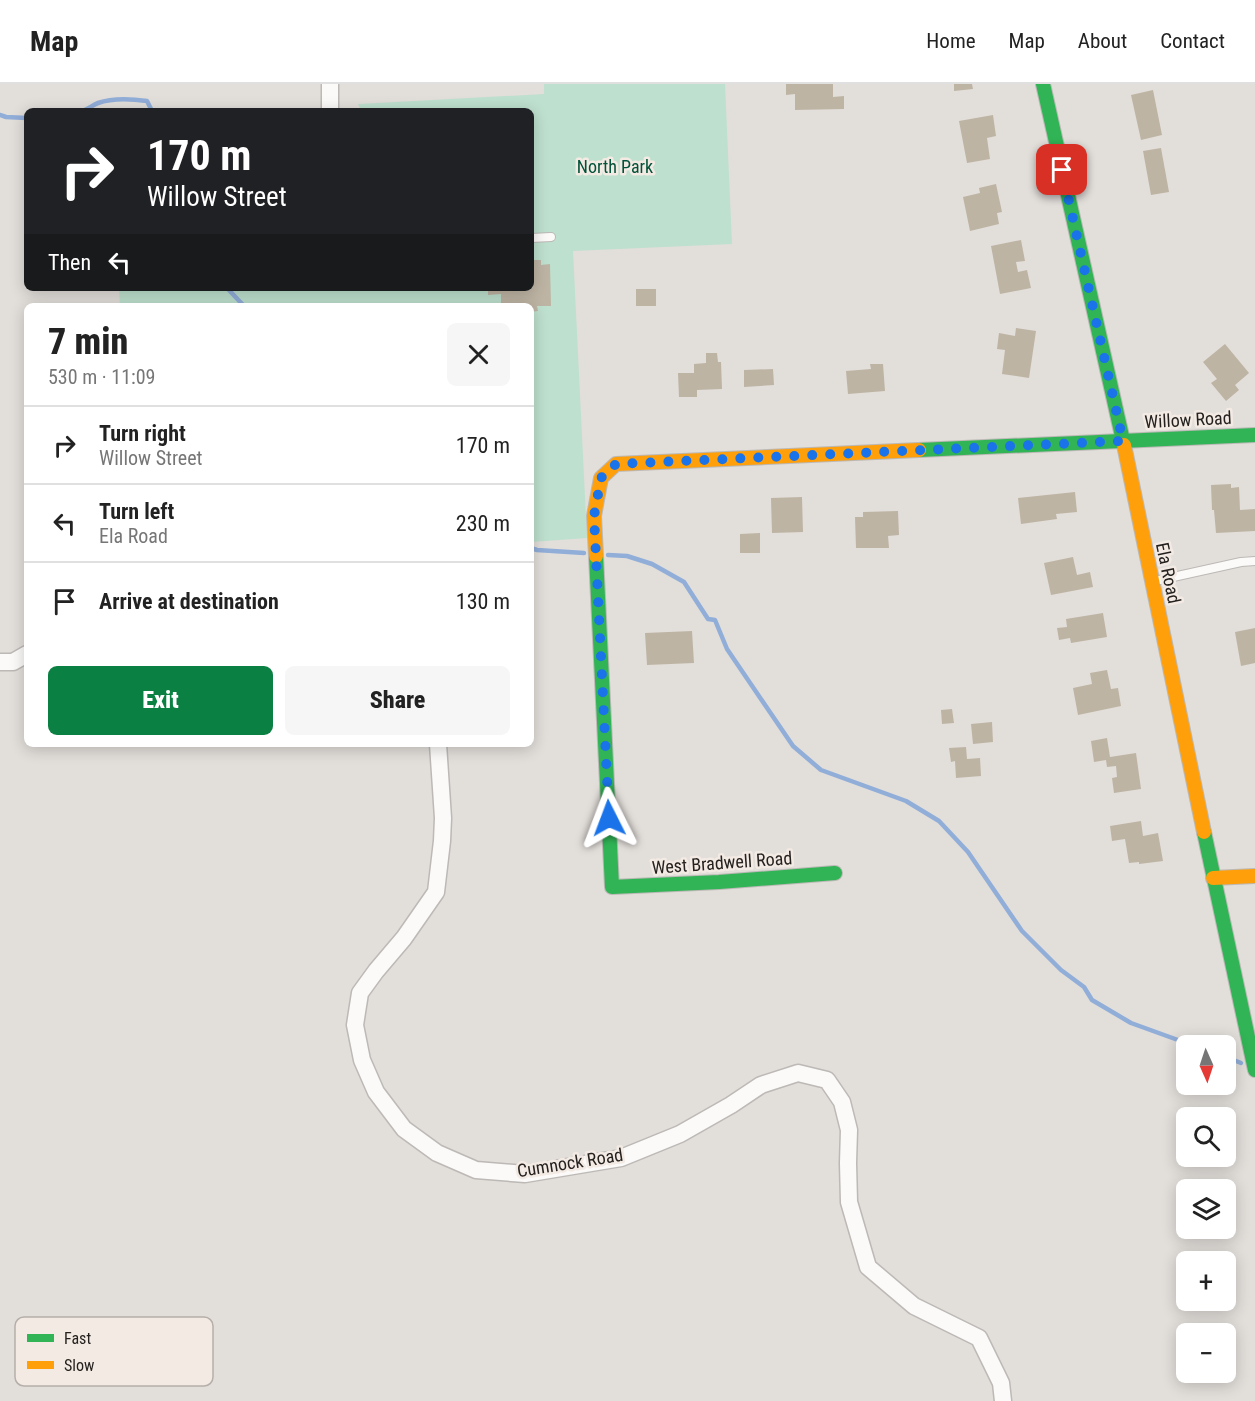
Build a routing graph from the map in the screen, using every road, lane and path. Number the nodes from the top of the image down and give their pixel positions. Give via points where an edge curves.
1 (1043, 84) edge
2 (551, 237) dead end
3 (534, 238) edge
4 (1255, 435) edge
5 (1123, 441) junction
6 (1255, 561) edge
7 (1152, 582) junction
8 (24, 656) edge
9 (0, 662) edge
10 (438, 747) edge
11 (835, 873) dead end
12 (1255, 876) edge
13 (1213, 878) junction
14 (612, 887) joint
15 (1255, 1070) edge
16 (1004, 1401) edge

1 - 5 street, Ela Road
2 - 3 lane
4 - 5 street, Willow Road
5 - 7 street, Ela Road
5 - 14 street, Willow Road via 616,464 601,478 594,516
6 - 7 lane
7 - 13 street, Ela Road
8 - 9 street via 13,662
10 - 16 street, Cumnock Road via 443,818 436,892 360,993 356,1025 362,1060 376,1092 404,1129 437,1153 476,1170 525,1174 621,1158 680,1134 760,1085 788,1076 798,1073 827,1080 842,1102 849,1130 849,1202 868,1268 914,1306 979,1338 1001,1383
11 - 14 street, West Bradwell Road
12 - 13 street
13 - 15 street, Ela Road

